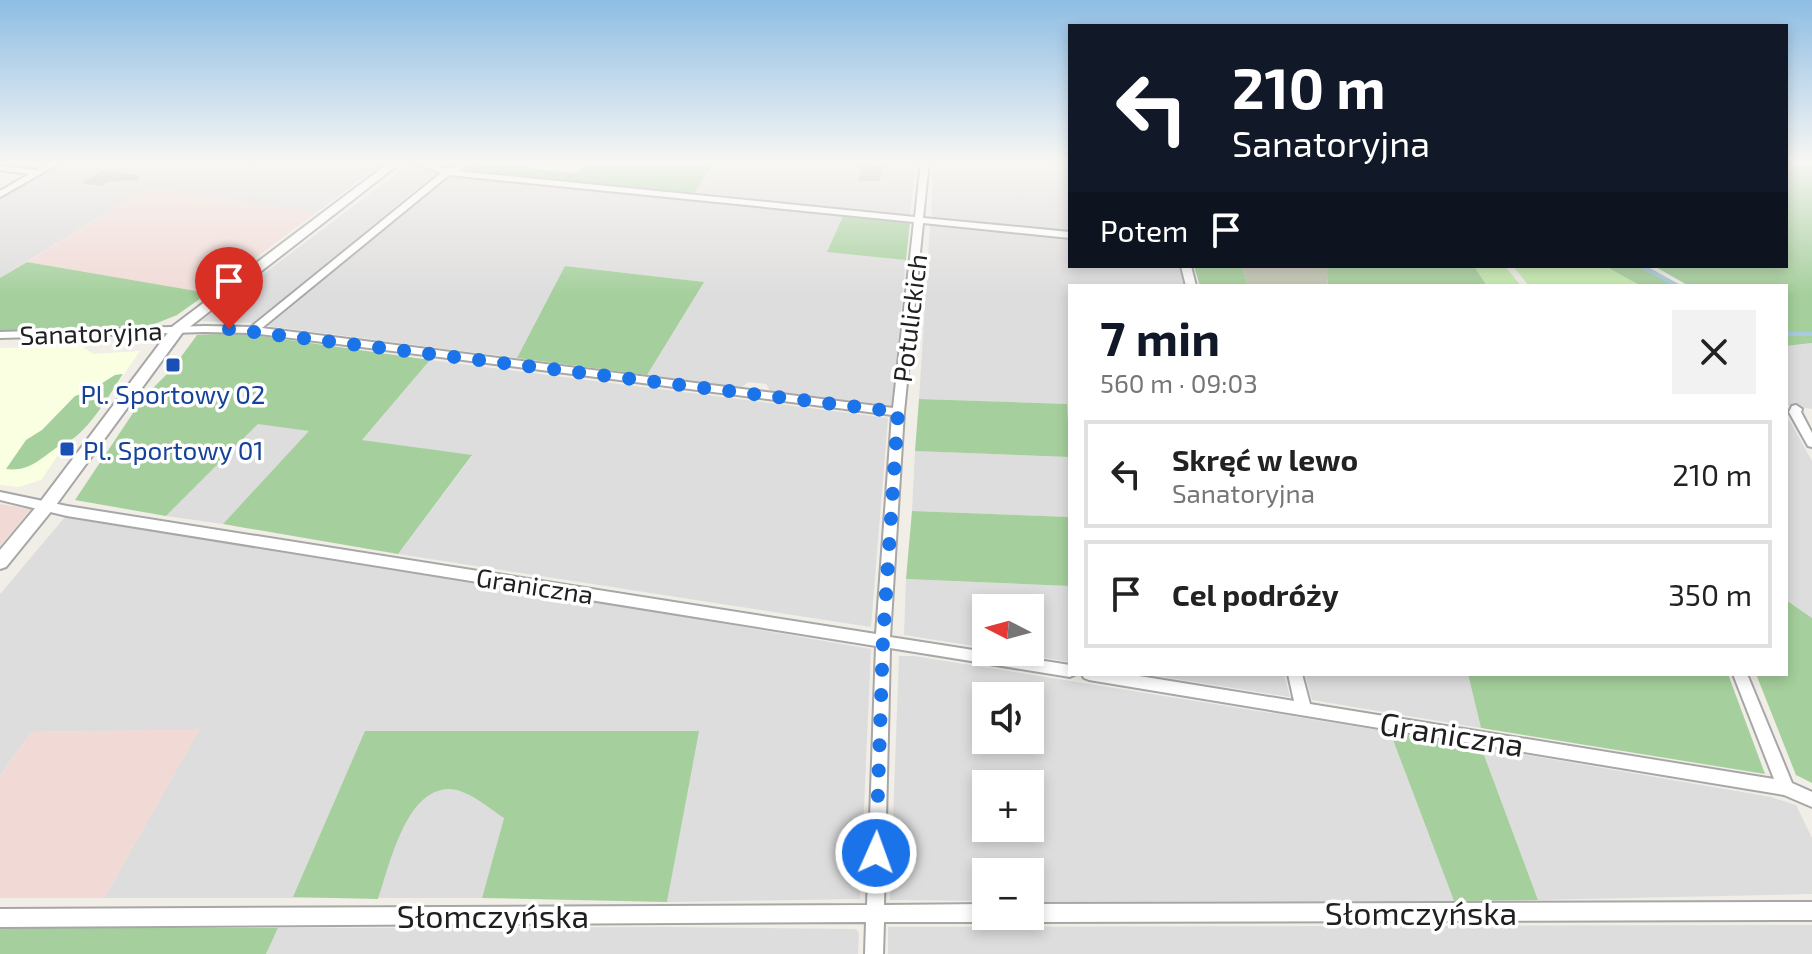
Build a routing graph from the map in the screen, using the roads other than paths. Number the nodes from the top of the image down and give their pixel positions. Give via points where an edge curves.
1 (340, 206) edge
2 (406, 206) edge
3 (784, 206) edge
4 (921, 206) edge
5 (920, 219) junction
6 (1068, 235) edge
7 (178, 329) junction
8 (253, 330) junction
9 (0, 335) edge
10 (1796, 409) dead end
11 (898, 412) junction
12 (1812, 443) edge
13 (0, 496) edge
14 (47, 505) junction
15 (0, 562) edge
16 (883, 639) junction
17 (1068, 671) edge
18 (1101, 676) edge
19 (1296, 676) edge
20 (1741, 676) edge
21 (1304, 710) junction
22 (1786, 788) junction
23 (1812, 800) edge
24 (1812, 911) edge
25 (972, 913) edge
26 (1044, 913) edge
27 (875, 914) junction
28 (0, 918) edge
29 (874, 954) edge

1 - 7 street
2 - 8 street
3 - 5 street
4 - 5 street, Potulickich
5 - 6 street
5 - 11 street, Potulickich
7 - 8 street, Sanatoryjna
7 - 9 street, Sanatoryjna
7 - 14 street
8 - 11 street, Sanatoryjna
10 - 12 street
11 - 16 street, Potulickich
13 - 14 street, Graniczna
14 - 15 street
14 - 16 street, Graniczna
16 - 17 street, Graniczna
16 - 27 street, Potulickich
18 - 21 street, Graniczna
19 - 21 street
20 - 22 street
21 - 22 street, Graniczna
22 - 23 street, Graniczna
24 - 26 street, Słomczyńska
25 - 27 street, Słomczyńska
27 - 28 street, Słomczyńska
27 - 29 street, Potulickich

